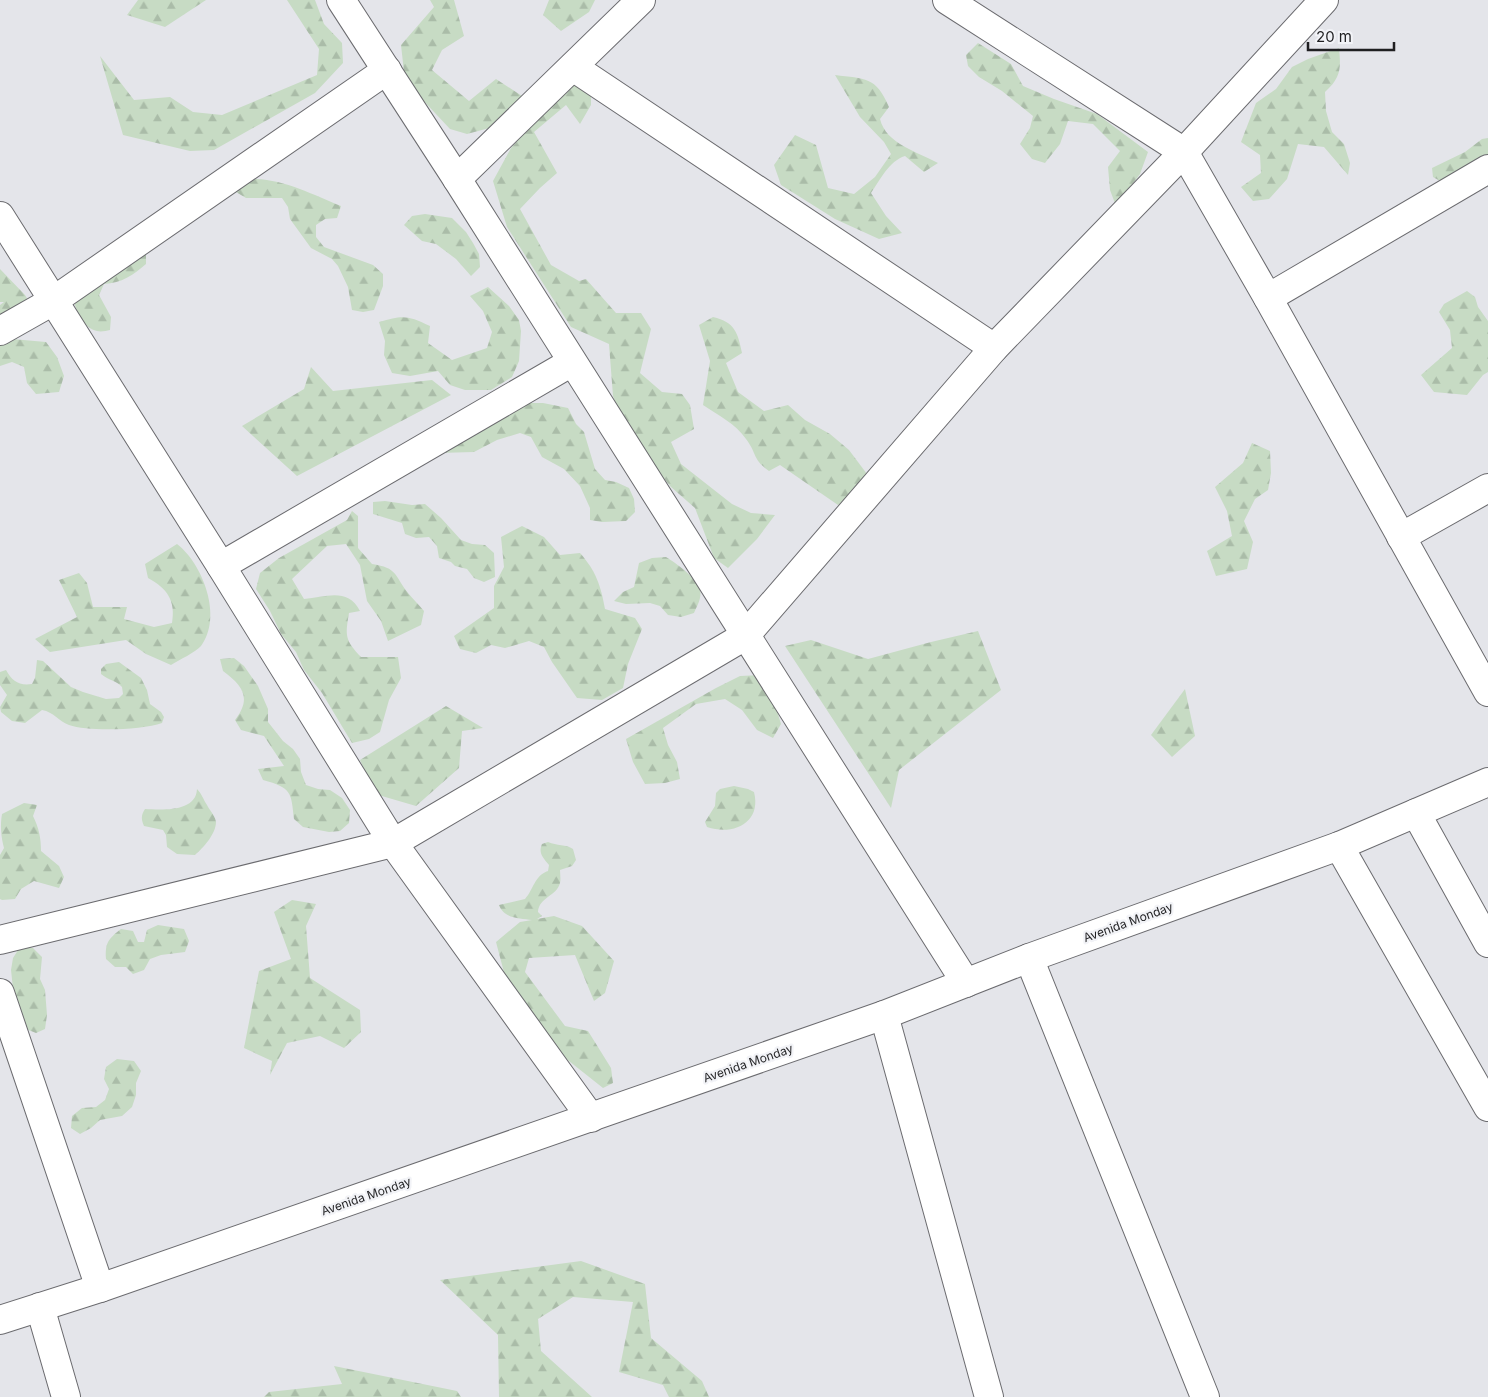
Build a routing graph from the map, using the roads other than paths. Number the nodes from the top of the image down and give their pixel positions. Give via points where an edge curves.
1 (341, 0) edge
2 (642, 0) edge
3 (947, 0) edge
4 (1324, 0) edge
5 (573, 67) junction
6 (387, 70) junction
7 (1184, 152) junction
8 (1488, 168) edge
9 (457, 179) junction
10 (0, 216) edge
11 (1268, 298) junction
12 (53, 301) junction
13 (0, 331) edge
14 (994, 348) junction
15 (572, 362) junction
16 (1488, 488) edge
17 (1402, 537) junction
18 (221, 566) junction
19 (745, 636) junction
20 (1488, 692) edge
21 (1488, 782) edge
22 (1416, 813) junction
23 (393, 843) junction
24 (1339, 846) junction
25 (0, 940) edge
26 (1488, 943) edge
27 (1029, 958) junction
28 (966, 983) junction
29 (0, 993) edge
30 (884, 1015) junction
31 (1488, 1107) edge
32 (591, 1118) junction
33 (100, 1288) junction
34 (40, 1307) junction
35 (0, 1320) edge
36 (66, 1397) edge
37 (989, 1397) edge
38 (1205, 1397) edge

1 - 6 street
2 - 5 street
3 - 7 street
4 - 7 street
5 - 9 street
5 - 14 street
6 - 9 street
6 - 12 street
7 - 11 street
7 - 14 street
8 - 11 street
9 - 15 street
10 - 12 street
11 - 17 street
12 - 13 street
12 - 18 street
14 - 19 street
15 - 18 street
15 - 19 street
16 - 17 street
17 - 20 street
18 - 23 street
19 - 23 street
19 - 28 street
21 - 22 street, Avenida Monday
22 - 24 street, Avenida Monday
22 - 26 street
23 - 25 street
23 - 32 street
24 - 27 street, Avenida Monday
24 - 31 street
27 - 28 street, Avenida Monday
27 - 38 street
28 - 30 street, Avenida Monday
29 - 33 street
30 - 32 street, Avenida Monday
30 - 37 street
32 - 33 street, Avenida Monday
33 - 34 street, Avenida Monday
34 - 35 street, Avenida Monday
34 - 36 street

